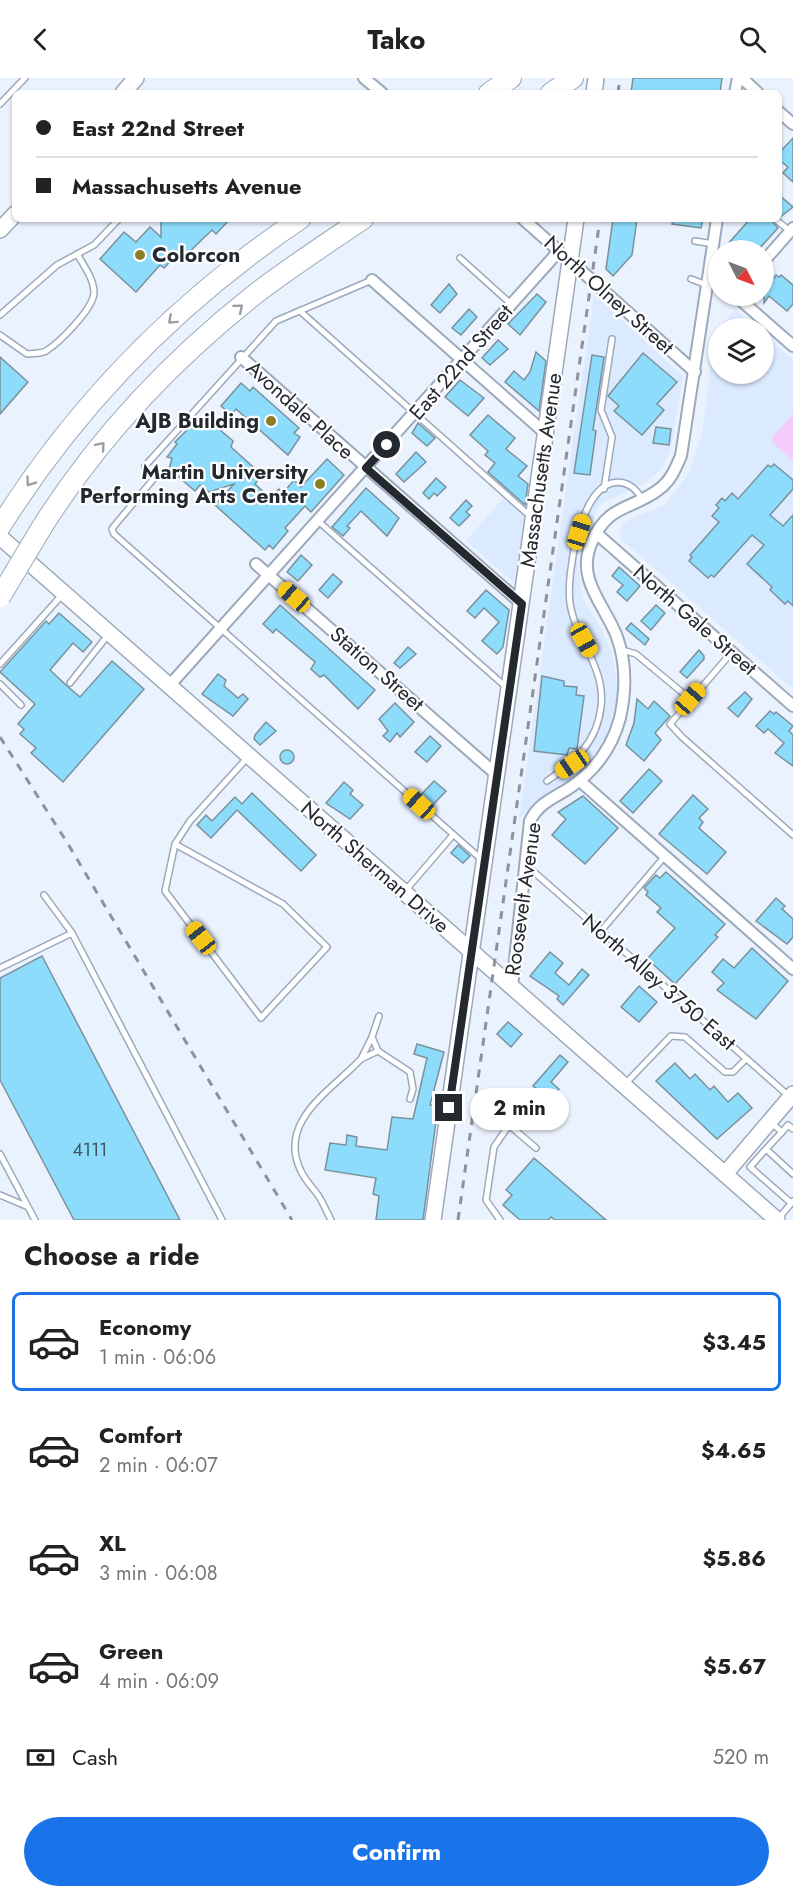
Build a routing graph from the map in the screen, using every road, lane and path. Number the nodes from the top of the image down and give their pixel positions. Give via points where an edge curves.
1 (25, 78) edge
2 (136, 78) edge
3 (364, 78) edge
4 (511, 78) edge
5 (740, 78) edge
6 (13, 90) edge
7 (126, 90) edge
8 (378, 90) edge
9 (493, 90) edge
10 (754, 90) edge
11 (12, 92) edge
12 (0, 104) edge
13 (12, 217) edge
14 (115, 222) edge
15 (296, 222) edge
16 (359, 222) edge
17 (526, 222) edge
18 (575, 222) edge
19 (717, 222) edge
20 (779, 222) edge
21 (0, 230) edge
22 (792, 231) edge
23 (714, 240) edge
24 (695, 241) dead end
25 (708, 243) edge
26 (774, 250) edge
27 (77, 254) junction
28 (565, 256) junction
29 (460, 258) dead end
30 (691, 279) dead end
31 (372, 280) joint
32 (708, 285) edge
33 (511, 304) junction
34 (709, 306) edge
35 (747, 306) edge
36 (300, 311) junction
37 (0, 315) edge
38 (0, 335) edge
39 (612, 339) dead end
40 (793, 346) edge
41 (241, 357) junction
42 (463, 360) junction
43 (695, 372) junction
44 (415, 413) junction
45 (546, 433) junction
46 (145, 466) dead end
47 (366, 468) junction
48 (156, 476) dead end
49 (604, 489) junction
50 (642, 499) junction
51 (534, 519) junction
52 (318, 521) junction
53 (0, 527) edge
54 (596, 534) junction
55 (0, 537) edge
56 (256, 564) dead end
57 (269, 575) junction
58 (63, 594) junction
59 (0, 597) edge
60 (522, 604) junction
61 (220, 629) junction
62 (109, 634) junction
63 (621, 650) junction
64 (732, 652) junction
65 (0, 664) edge
66 (70, 683) dead end
67 (0, 684) edge
68 (169, 686) junction
69 (510, 690) junction
70 (690, 699) junction
71 (21, 705) dead end
72 (793, 706) edge
73 (249, 756) junction
74 (497, 775) junction
75 (547, 781) dead end
76 (580, 781) junction
77 (453, 835) junction
78 (793, 836) edge
79 (175, 844) junction
80 (665, 856) junction
81 (485, 862) junction
82 (524, 863) junction
83 (404, 892) junction
84 (44, 895) dead end
85 (601, 931) junction
86 (72, 933) junction
87 (471, 952) junction
88 (0, 968) edge
89 (793, 969) edge
90 (512, 987) junction
91 (379, 1016) dead end
92 (372, 1037) junction
93 (378, 1051) junction
94 (362, 1059) junction
95 (747, 1059) junction
96 (624, 1086) junction
97 (792, 1097) edge
98 (410, 1099) dead end
99 (793, 1119) edge
100 (770, 1121) junction
101 (790, 1127) edge
102 (782, 1132) junction
103 (536, 1148) dead end
104 (766, 1149) junction
105 (0, 1154) edge
106 (767, 1169) dead end
107 (725, 1174) junction
108 (792, 1175) edge
109 (760, 1176) junction
110 (775, 1177) dead end
111 (769, 1183) junction
112 (784, 1184) dead end
113 (777, 1191) junction
114 (0, 1195) edge
115 (792, 1202) edge
116 (27, 1206) junction
117 (35, 1220) edge
118 (222, 1220) edge
119 (331, 1220) edge
120 (433, 1220) edge
121 (500, 1220) edge
122 (777, 1220) edge

1 - 6 lane
2 - 7 main road
3 - 8 street
4 - 9 highway
5 - 10 street
11 - 12 lane
13 - 21 main road
14 - 27 lane via 94,245
15 -> 53 highway via 208,288 151,339 66,433
59 -> 16 highway, bridge via 42,527 97,450 136,404 182,358 267,285
17 - 28 street, North Olney Street
18 - 28 main road, Massachusetts Avenue
19 - 23 street, Roosevelt Avenue
20 - 22 lane
22 - 26 street
24 - 25 lane
27 - 37 lane via 57,265
27 - 38 lane via 94,291 82,316 45,352 27,354
28 - 33 street, East 22nd Street
28 - 43 street, North Olney Street
28 - 45 main road, Massachusetts Avenue
29 - 33 lane
30 - 32 lane
31 - 36 lane
31 - 42 street
33 - 42 street, East 22nd Street
34 - 43 street, Roosevelt Avenue
35 - 40 street
36 - 41 lane via 276,321
36 - 44 lane
39 - 49 lane via 601,410 612,437
41 - 46 lane
41 - 47 street, Avondale Place
42 - 44 street, East 22nd Street
42 - 45 street
43 - 50 street, Roosevelt Avenue via 681,456 669,480
44 - 47 street, East 22nd Street
44 - 51 lane
45 - 51 main road, Massachusetts Avenue
47 - 52 street, East 22nd Street
47 - 60 street, Avondale Place
48 - 61 lane via 112,529 114,534
49 - 50 lane via 611,483 628,483
49 - 75 lane via 595,496 574,546 569,602 599,681 602,704 598,726 572,764
50 - 54 street, Roosevelt Avenue via 615,511
51 - 60 main road, Massachusetts Avenue
52 - 57 street, East 22nd Street
52 - 69 lane
54 - 63 street, Roosevelt Avenue via 588,552 589,580
54 - 64 street, North Gale Street
55 - 58 main road, North Sherman Drive
56 - 57 street, Station Street
57 - 61 street, East 22nd Street
57 - 74 street, Station Street
58 - 62 main road, North Sherman Drive
58 - 65 lane
60 - 69 main road, Massachusetts Avenue
61 - 68 street, East 22nd Street
61 - 77 lane
62 - 66 lane
62 - 68 main road, North Sherman Drive
63 - 70 lane via 636,654
63 - 76 street, Roosevelt Avenue via 623,695 616,731 601,759
64 - 70 lane
64 - 72 street, North Gale Street
67 - 71 lane
68 - 73 main road, North Sherman Drive
69 - 74 main road, Massachusetts Avenue
70 - 78 lane via 671,721 672,728
73 - 79 lane via 190,821
73 - 83 main road, North Sherman Drive
74 - 81 main road, Massachusetts Avenue
76 - 80 street
76 - 82 street, Roosevelt Avenue via 536,810 528,830
77 - 81 lane
77 - 83 lane
79 - 79 lane via 165,891 261,1018 327,947 283,904
80 - 85 lane
80 - 89 street
81 - 87 main road, Massachusetts Avenue
82 - 85 lane, North Alley 3750 East
82 - 90 street, Roosevelt Avenue
83 - 87 main road, North Sherman Drive
84 - 86 lane
85 - 95 lane, North Alley 3750 East
86 - 88 lane
86 - 118 lane
87 - 90 main road, North Sherman Drive
87 - 120 main road, Massachusetts Avenue
90 - 96 main road, North Sherman Drive
91 - 92 lane
92 - 93 lane
92 - 94 lane
93 - 94 lane
93 - 98 lane via 410,1072
94 - 119 lane via 315,1102 300,1121 293,1139 300,1171
95 - 96 lane via 733,1072 725,1072 685,1037 671,1035
95 - 97 lane, North Alley 3750 East
96 - 107 main road, North Sherman Drive
97 - 100 main road
99 - 101 lane
100 - 102 lane
100 - 107 main road
101 - 102 lane
102 - 104 lane
103 - 121 lane via 509,1125 494,1147 486,1200
104 - 108 lane
104 - 109 lane via 750,1167
105 - 116 lane
106 - 109 lane
107 - 122 main road, North Sherman Drive
109 - 111 lane
110 - 111 lane
111 - 113 lane
112 - 113 lane
113 - 115 lane
114 - 116 lane
115 - 122 lane
116 - 117 lane

